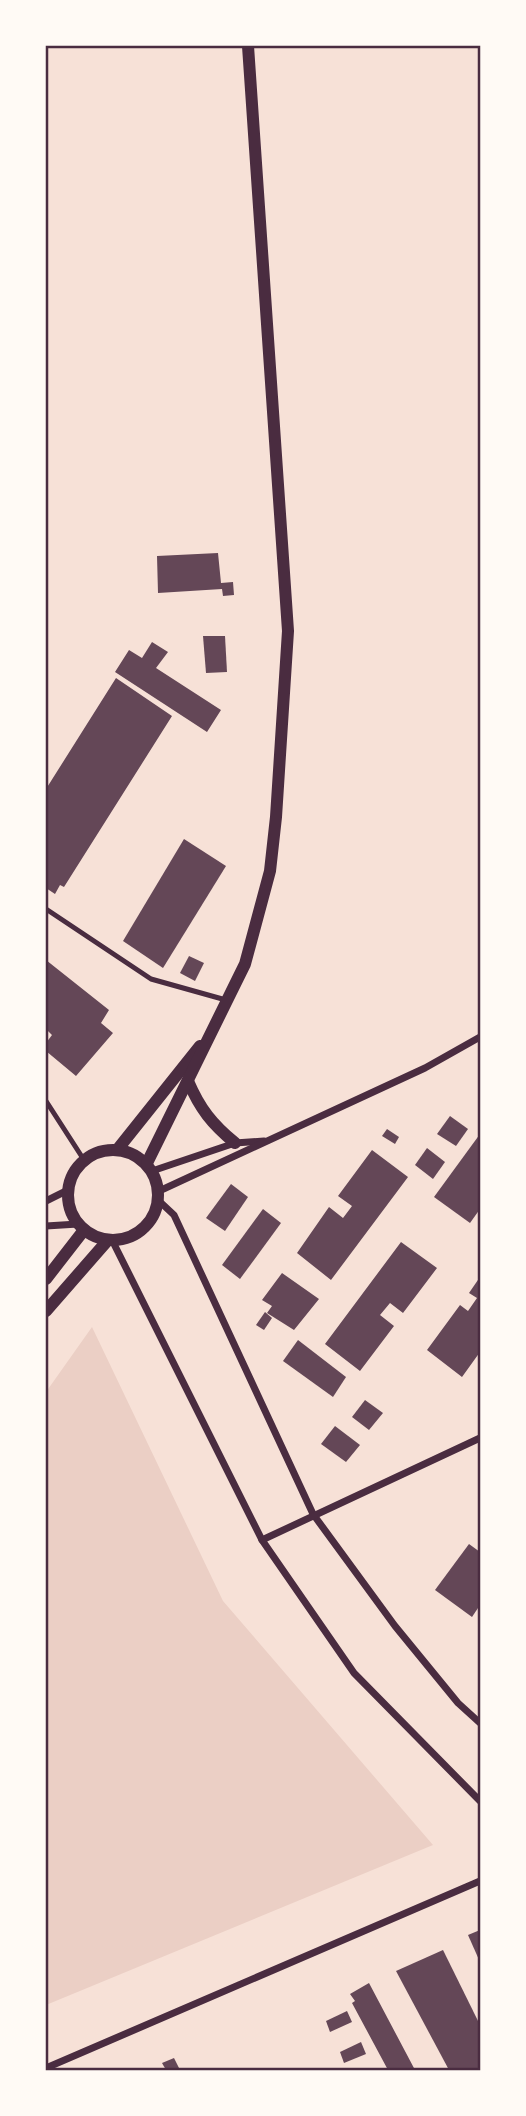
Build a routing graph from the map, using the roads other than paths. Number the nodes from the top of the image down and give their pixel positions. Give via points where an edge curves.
1 (248, 46) edge
2 (46, 909) edge
3 (229, 1001) junction
4 (215, 1026) junction
5 (481, 1037) edge
6 (188, 1081) junction
7 (46, 1101) edge
8 (272, 1140) junction
9 (235, 1143) junction
10 (117, 1150) junction
11 (84, 1160) junction
12 (150, 1167) junction
13 (68, 1190) junction
14 (158, 1196) junction
15 (46, 1200) edge
16 (46, 1226) edge
17 (81, 1227) junction
18 (110, 1240) junction
19 (46, 1279) edge
20 (46, 1311) edge
21 (481, 1438) edge
22 (313, 1514) junction
23 (262, 1540) junction
24 (481, 1723) edge
25 (481, 1801) edge
26 (481, 1881) edge
27 (46, 2068) edge

1 - 3 street via 288,631 270,871 246,964
2 - 3 lane via 151,979
3 - 4 street
4 - 6 street
4 - 10 street
5 - 8 street
6 - 9 street via 200,1109
6 - 12 street
7 - 11 lane
8 - 9 street
8 - 14 street
9 - 12 street
10 - 11 street
10 - 12 street
11 - 13 street
12 - 14 street
13 - 15 street
13 - 17 street via 69,1207
14 - 18 street via 150,1221 142,1229 133,1236
14 - 22 street via 174,1215
16 - 17 street
17 - 18 street
17 - 19 street
18 - 20 street
18 - 23 street
21 - 22 street
22 - 23 street
22 - 24 street via 395,1626 458,1703
23 - 25 street via 354,1673
26 - 27 street

